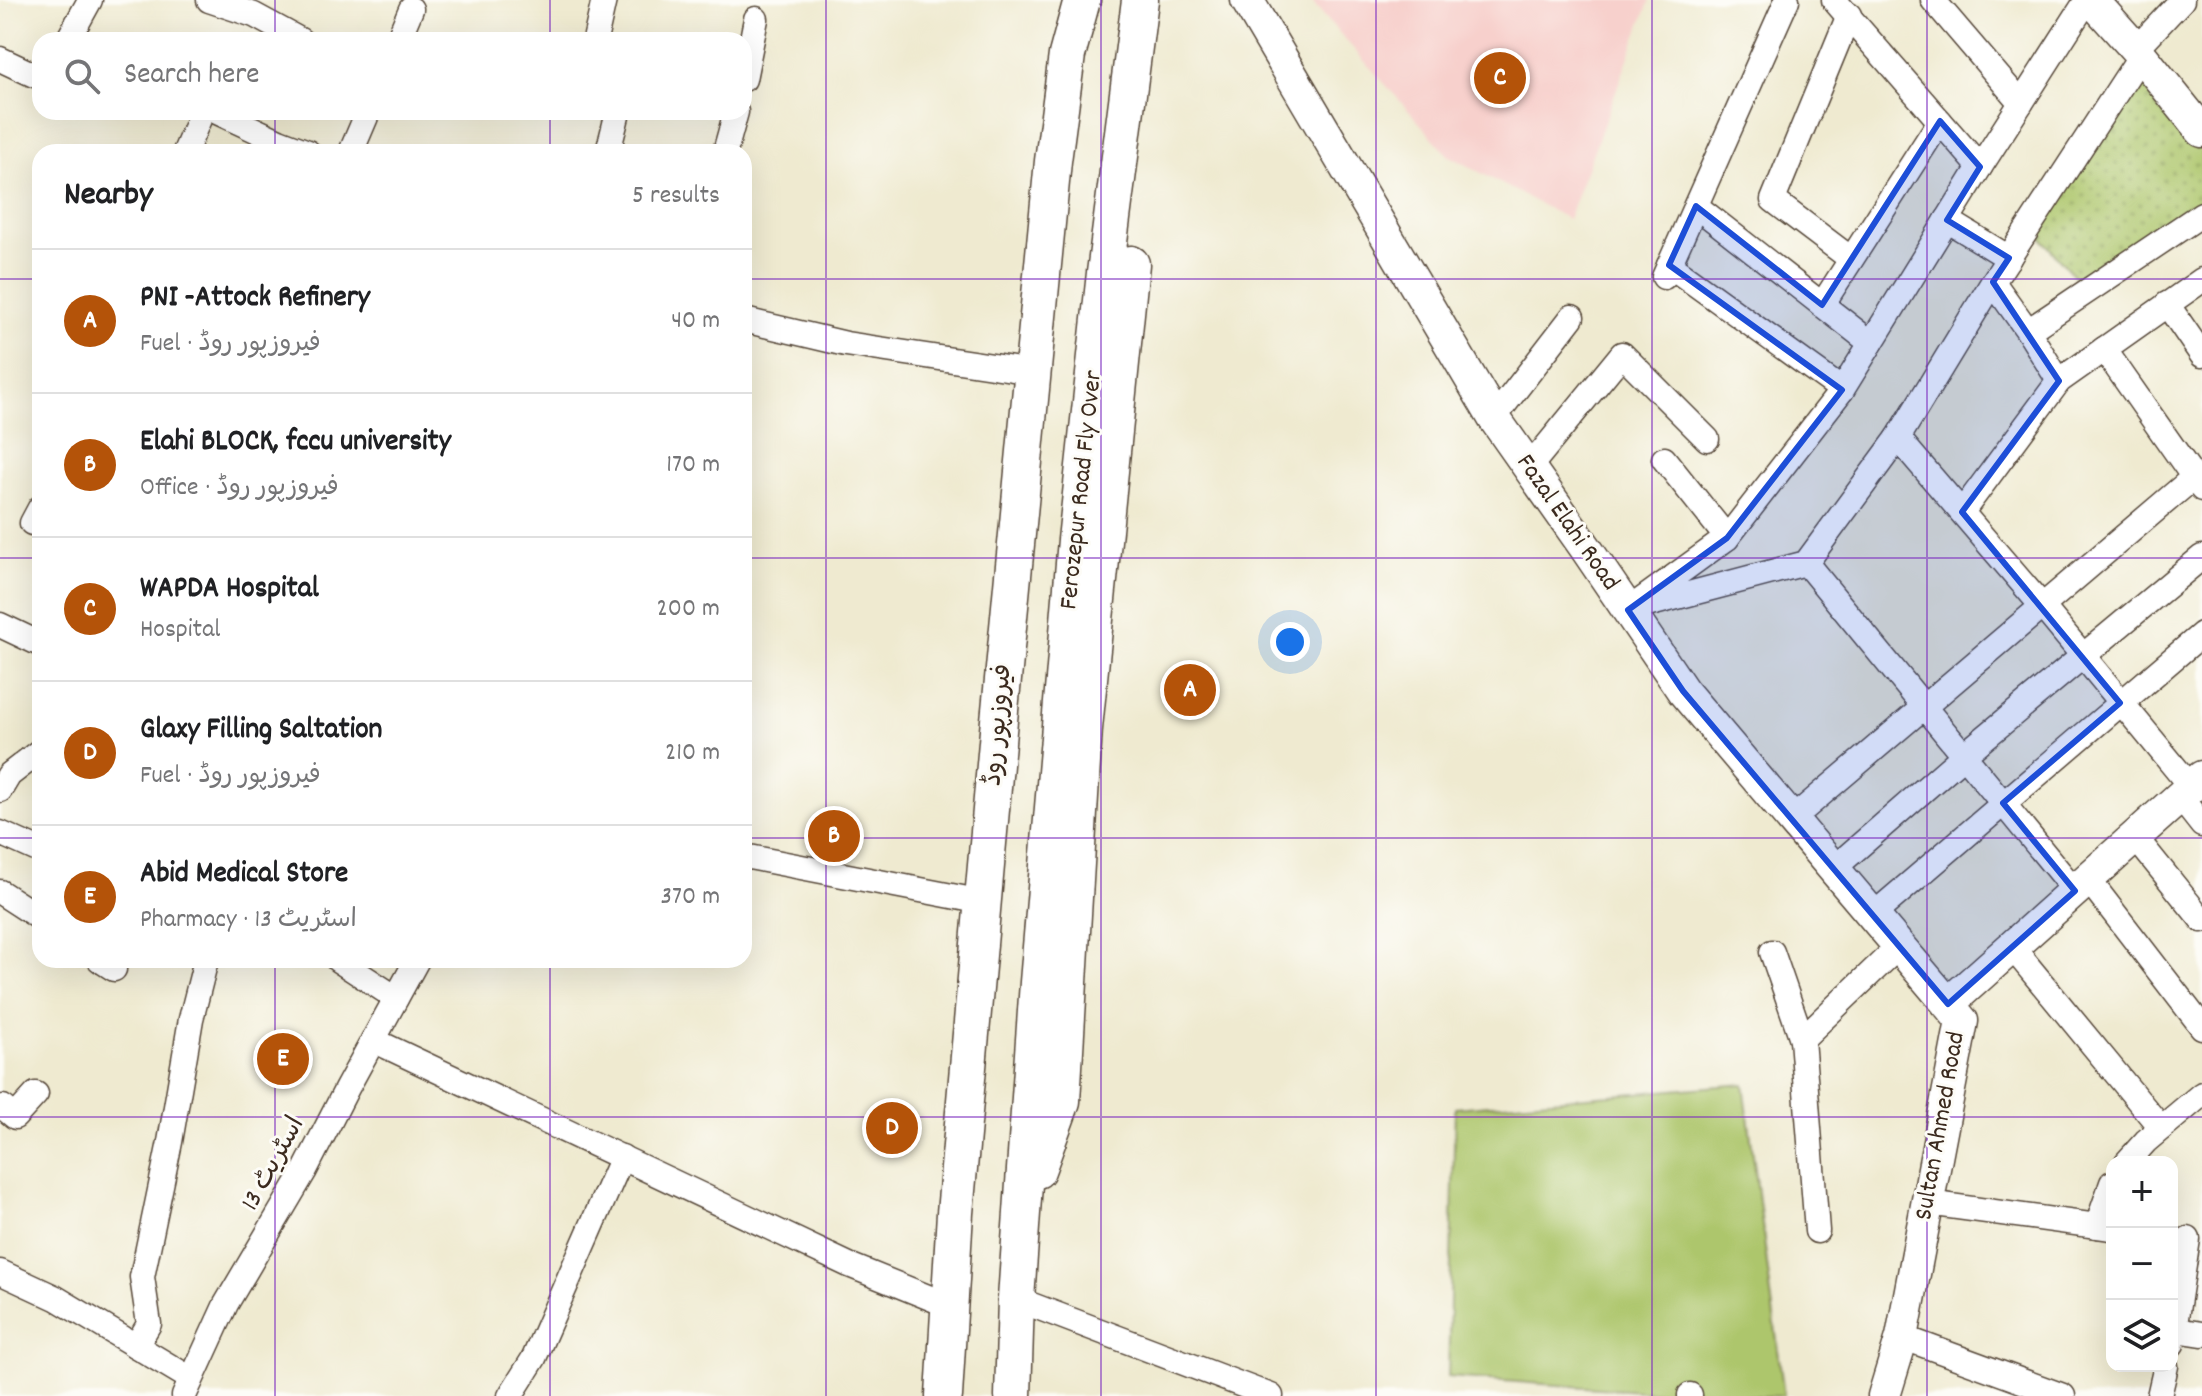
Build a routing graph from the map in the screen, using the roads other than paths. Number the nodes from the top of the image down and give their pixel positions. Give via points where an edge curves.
1 (90, 0) edge
2 (209, 0) edge
3 (604, 0) edge
4 (1058, 0) edge
5 (1082, 0) edge
6 (1140, 0) edge
7 (1158, 0) edge
8 (1247, 0) edge
9 (1787, 0) edge
10 (1933, 0) edge
11 (2090, 0) edge
12 (2182, 0) edge
13 (409, 7) edge
14 (1842, 8) edge
15 (756, 19) dead end
16 (74, 32) edge
17 (285, 32) edge
18 (401, 32) edge
19 (597, 32) edge
20 (752, 39) edge
21 (2138, 52) junction
22 (1067, 55) junction
23 (0, 59) edge
24 (32, 74) edge
25 (2021, 103) junction
26 (199, 120) edge
27 (234, 120) edge
28 (365, 120) edge
29 (616, 120) edge
30 (734, 120) edge
31 (1940, 121) junction
32 (2202, 131) edge
33 (188, 144) edge
34 (287, 144) edge
35 (354, 144) edge
36 (610, 144) edge
37 (727, 144) edge
38 (1980, 167) junction
39 (1696, 206) junction
40 (2202, 214) edge
41 (1947, 220) junction
42 (2009, 258) junction
43 (1851, 259) junction
44 (2202, 280) edge
45 (1993, 282) junction
46 (2167, 304) junction
47 (1822, 305) junction
48 (1572, 317) dead end
49 (752, 322) edge
50 (2028, 331) junction
51 (1871, 343) junction
52 (2104, 349) junction
53 (2202, 355) edge
54 (1033, 372) junction
55 (2059, 381) junction
56 (1842, 390) junction
57 (1494, 418) junction
58 (1898, 438) junction
59 (1707, 439) dead end
60 (1664, 459) dead end
61 (1528, 469) junction
62 (2198, 484) edge
63 (1962, 512) junction
64 (1727, 538) junction
65 (2202, 557) edge
66 (1806, 563) junction
67 (2042, 606) junction
68 (1628, 610) junction
69 (0, 625) edge
70 (2202, 634) edge
71 (32, 640) edge
72 (2083, 657) junction
73 (2120, 703) junction
74 (1924, 707) junction
75 (1964, 755) junction
76 (32, 757) edge
77 (2191, 787) edge
78 (0, 790) edge
79 (2003, 803) junction
80 (1792, 819) junction
81 (2202, 825) edge
82 (0, 833) edge
83 (2135, 837) junction
84 (32, 847) edge
85 (752, 858) edge
86 (1833, 869) junction
87 (2081, 885) junction
88 (2, 897) edge
89 (983, 902) junction
90 (32, 914) edge
91 (1873, 915) junction
92 (2202, 920) edge
93 (1899, 946) junction
94 (2012, 947) junction
95 (1772, 952) dead end
96 (204, 968) edge
97 (350, 968) edge
98 (413, 968) edge
99 (396, 998) junction
100 (1948, 1004) junction
101 (2202, 1027) edge
102 (1802, 1039) junction
103 (373, 1040) junction
104 (36, 1094) dead end
105 (2202, 1094) edge
106 (0, 1108) edge
107 (2161, 1128) junction
108 (2132, 1156) edge
109 (622, 1157) junction
110 (1928, 1203) junction
111 (1022, 1214) junction
112 (2104, 1227) edge
113 (1817, 1231) dead end
114 (2187, 1239) edge
115 (0, 1272) edge
116 (1016, 1299) junction
117 (950, 1306) junction
118 (2178, 1307) edge
119 (2202, 1334) edge
120 (1902, 1337) junction
121 (2178, 1337) edge
122 (136, 1346) junction
123 (2165, 1372) edge
124 (188, 1388) edge
125 (510, 1396) edge
126 (944, 1396) edge
127 (1013, 1396) edge
128 (1271, 1396) edge
129 (1884, 1396) edge
130 (2063, 1396) edge
131 (2159, 1396) edge

1 - 16 street
2 - 17 street
3 - 19 street
4 - 22 main road, فیروزپور روڈ
5 - 22 main road, فیروزپور روڈ
6 - 111 main road, Ferozepur Road Fly Over via 1076,540
7 - 111 main road via 1084,728 1062,1101
8 - 57 street, Fazal Elahi Road
9 - 39 street
10 - 25 street
11 - 21 street
11 - 25 street
12 - 21 street
13 - 18 street
14 - 31 street
14 - 43 street via 1773,200
15 - 20 street
21 - 32 street
21 - 42 street
22 - 54 main road, فیروزپور روڈ
23 - 24 street
25 - 38 street
26 - 33 street
27 - 34 street
28 - 35 street
29 - 36 street
30 - 37 street
31 - 38 street
31 - 43 street
38 - 41 street
39 - 47 street
39 - 56 street via 1667,271
40 - 50 street
41 - 42 street
41 - 51 street
42 - 45 street
43 - 47 street
44 - 46 street
45 - 50 street
45 - 58 street
46 - 52 street
46 - 53 street
47 - 51 street
48 - 57 street
49 - 54 street via 846,344
50 - 55 street
51 - 56 street
52 - 55 street
52 - 62 street
54 - 89 main road, فیروزپور روڈ
55 - 63 street
56 - 64 street
57 - 61 street, Fazal Elahi Road
58 - 63 street
58 - 66 street
59 - 61 street via 1622,354
60 - 64 street
61 - 68 street, Fazal Elahi Road
62 - 67 street
63 - 67 street
64 - 68 street
65 - 72 street
66 - 68 street
66 - 74 street
67 - 72 street
67 - 74 street
68 - 80 street, Fazal Elahi Road via 1683,691
69 - 71 street
70 - 73 street
72 - 73 street
72 - 75 street
73 - 77 street
73 - 79 street
74 - 75 street
74 - 80 street
75 - 79 street
75 - 86 street
76 - 78 street via 9,775
77 - 81 street
77 - 83 street, Sultan Ahmed Road
79 - 87 street
79 - 91 street
80 - 86 street, Fazal Elahi Road
82 - 84 street
83 - 87 street, Sultan Ahmed Road
83 - 92 street
85 - 89 street
86 - 91 street, Fazal Elahi Road
87 - 94 street, Sultan Ahmed Road
87 - 101 street
88 - 90 street
89 - 117 main road, فیروزپور روڈ
91 - 93 street, Fazal Elahi Road
93 - 100 street, Fazal Elahi Road
93 - 102 street
94 - 100 street, Sultan Ahmed Road
94 - 107 street
95 - 102 street
96 - 122 street via 142,1277 149,1324
97 - 99 street
98 - 99 street, اسٹریٹ 13
99 - 103 street, اسٹریٹ 13
100 - 110 street, Sultan Ahmed Road via 1962,1021
102 - 113 street
103 - 109 street
103 - 124 street, اسٹریٹ 13 via 226,1304
104 - 106 street via 15,1117
105 - 107 street
107 - 108 street
109 - 117 street via 849,1265
109 - 125 street via 534,1358
110 - 112 street
110 - 120 street, Sultan Ahmed Road
111 - 116 main road
114 - 118 street
115 - 122 street
116 - 127 main road
116 - 128 street
117 - 126 main road, فیروزپور روڈ
119 - 121 street
120 - 129 street, Sultan Ahmed Road
120 - 130 street
122 - 124 street
123 - 131 street

